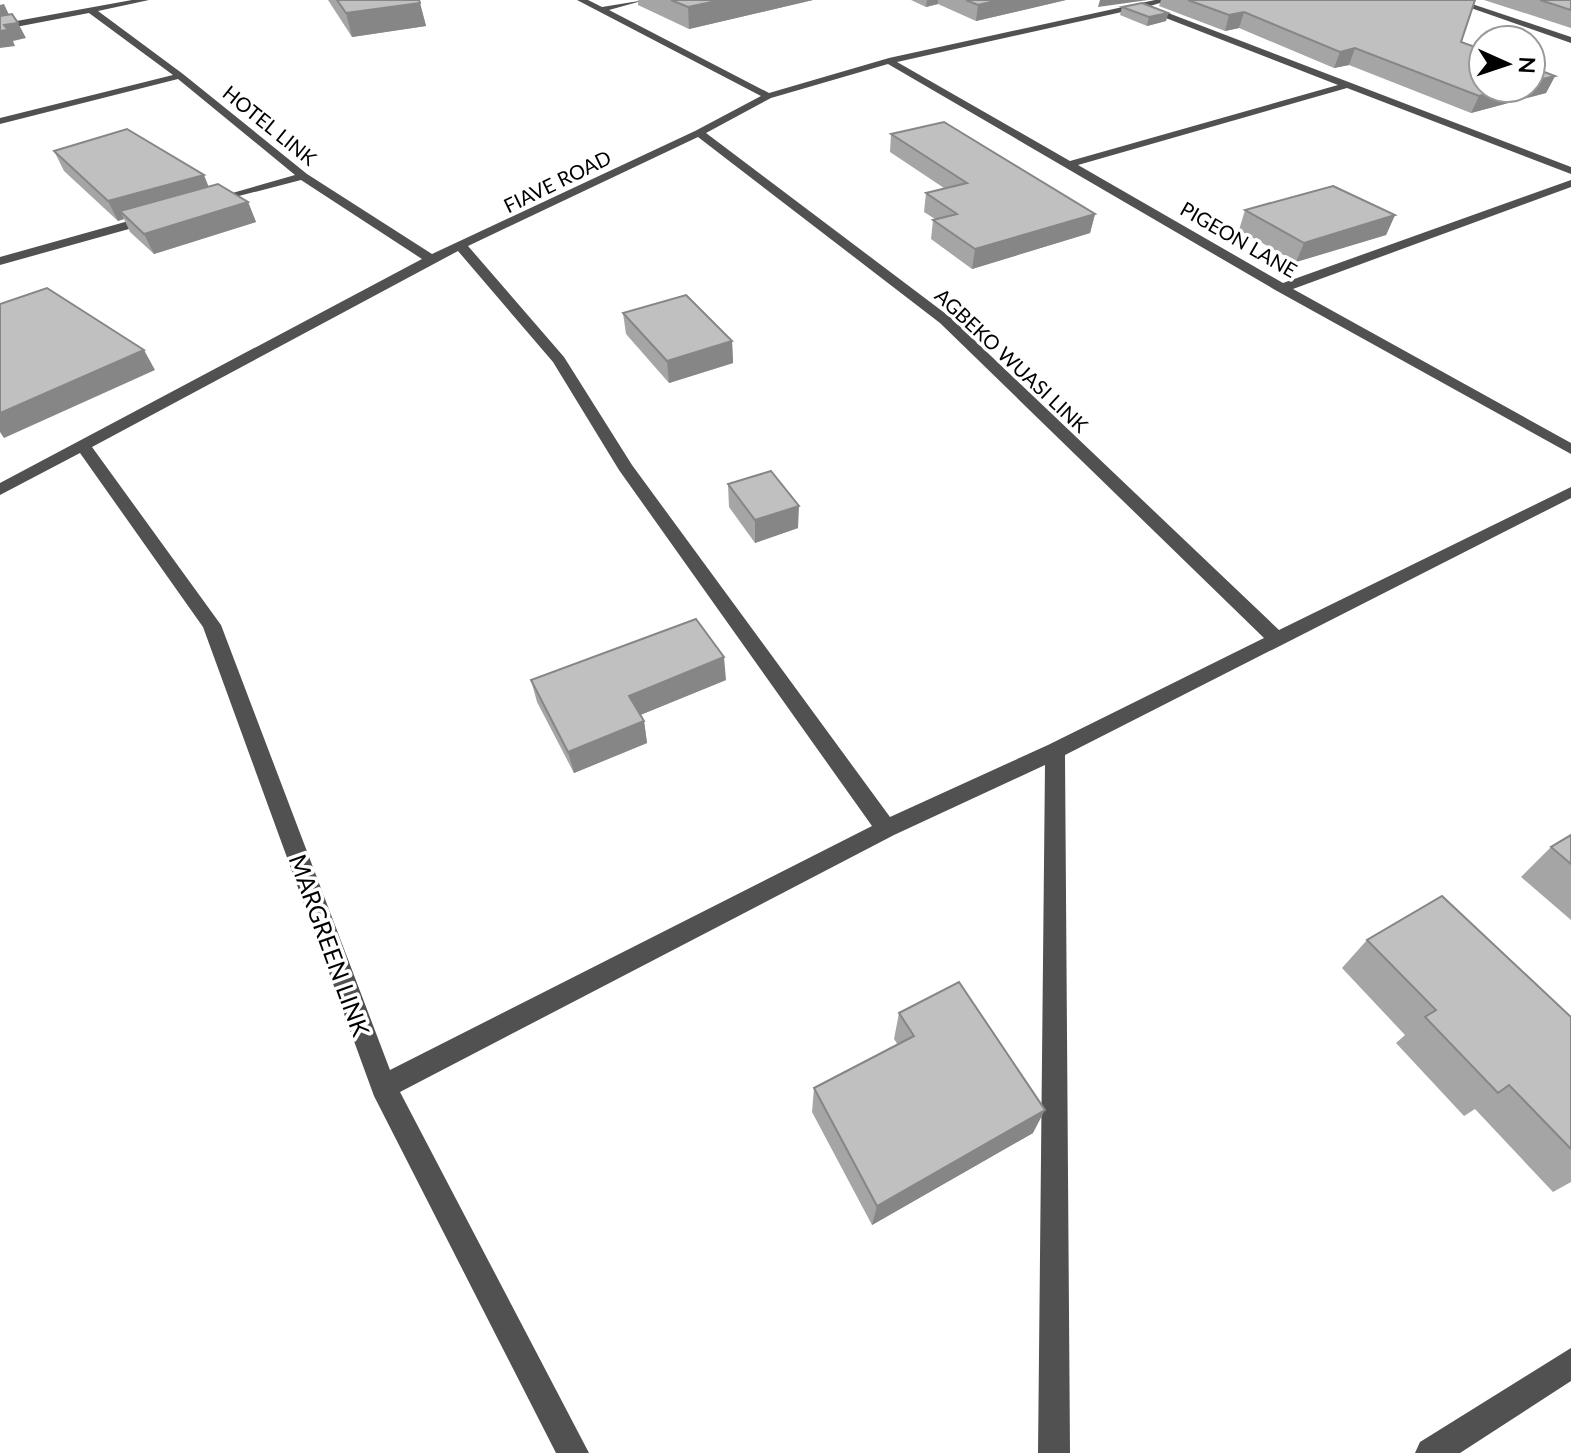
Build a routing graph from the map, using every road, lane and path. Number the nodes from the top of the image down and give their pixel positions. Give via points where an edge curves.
1 (145, 0) edge
2 (581, 0) edge
3 (641, 0) edge
4 (1166, 0) edge
5 (1452, 0) edge
6 (1142, 6) junction
7 (600, 10) junction
8 (92, 11) junction
9 (0, 27) edge
10 (1571, 40) edge
11 (889, 61) junction
12 (180, 76) junction
13 (1347, 85) junction
14 (768, 96) junction
15 (0, 121) edge
16 (699, 133) junction
17 (1071, 164) junction
18 (1571, 171) edge
19 (303, 176) junction
20 (1571, 183) edge
21 (197, 206) edge
22 (167, 214) edge
23 (461, 246) junction
24 (431, 259) junction
25 (0, 261) edge
26 (1282, 288) junction
27 (82, 445) junction
28 (1571, 449) edge
29 (0, 490) edge
30 (1571, 492) edge
31 (1278, 640) junction
32 (1055, 751) junction
33 (886, 829) junction
34 (383, 1087) junction
35 (1571, 1363) edge
36 (573, 1453) edge
37 (1054, 1453) edge
38 (1431, 1453) edge

1 - 8 street
2 - 7 street
3 - 7 street
4 - 6 street, FIAVE ROAD
5 - 10 street
6 - 11 street, FIAVE ROAD
6 - 13 street
7 - 14 street
8 - 9 street
8 - 12 street, HOTEL LINK
11 - 14 street, FIAVE ROAD
11 - 17 street, PIGEON LANE
12 - 15 street
12 - 19 street, HOTEL LINK
13 - 17 street
13 - 18 street
14 - 16 street, FIAVE ROAD
16 - 23 street, FIAVE ROAD
16 - 31 street, AGBEKO WUASI LINK via 945,320
17 - 26 street, PIGEON LANE
19 - 21 street
19 - 24 street, HOTEL LINK
20 - 26 street
22 - 25 street
23 - 24 street, FIAVE ROAD
23 - 33 street via 559,360 625,467
24 - 27 street, FIAVE ROAD
26 - 28 street, PIGEON LANE
27 - 29 street, FIAVE ROAD
27 - 34 street, MARGREEN LINK via 212,625
30 - 31 street
31 - 32 street
32 - 33 street
32 - 37 street
33 - 34 street
34 - 36 street, MARGREEN LINK
35 - 38 street

